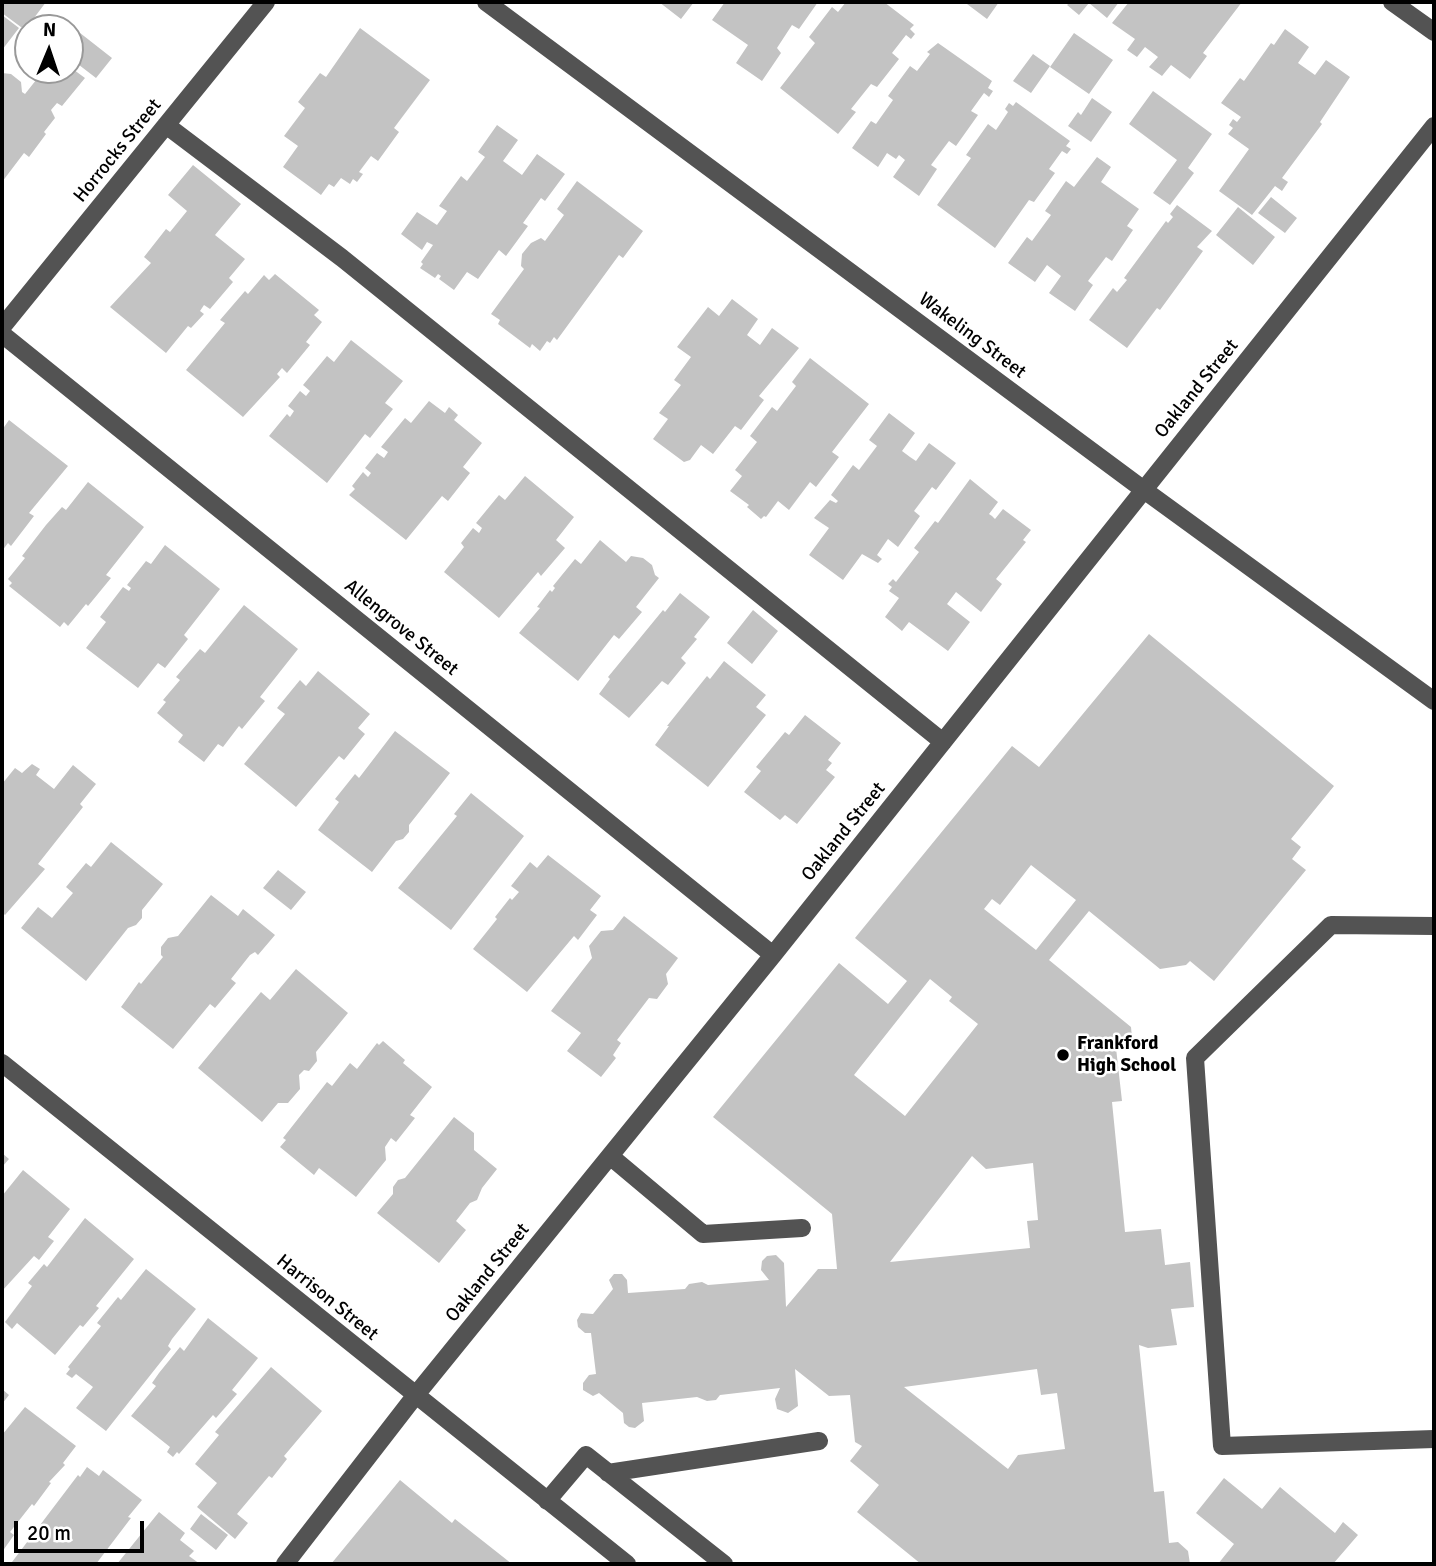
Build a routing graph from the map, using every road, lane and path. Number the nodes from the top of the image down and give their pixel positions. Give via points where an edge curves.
1 (266, 2) edge
2 (486, 2) edge
3 (1392, 2) edge
4 (1434, 32) edge
5 (166, 125) junction
6 (1434, 126) edge
7 (2, 327) edge
8 (2, 334) edge
9 (1144, 490) junction
10 (1434, 701) edge
11 (943, 742) junction
12 (1434, 926) edge
13 (773, 954) junction
14 (2, 1063) edge
15 (610, 1156) junction
16 (802, 1228) dead end
17 (415, 1396) junction
18 (1434, 1439) edge
19 (819, 1441) dead end
20 (608, 1473) junction
21 (547, 1501) junction
22 (285, 1564) edge
23 (627, 1564) edge
24 (724, 1564) edge

1 - 5 street, Horrocks Street
2 - 9 street, Wakeling Street
3 - 4 street
5 - 7 street, Horrocks Street
5 - 11 street via 342,258
6 - 9 street, Oakland Street
8 - 13 street, Allengrove Street
9 - 10 street, Wakeling Street
9 - 11 street, Oakland Street
11 - 13 street, Oakland Street
12 - 18 street via 1331,925 1195,1058 1222,1446
13 - 15 street, Oakland Street
14 - 17 street, Harrison Street
15 - 16 street via 703,1234
15 - 17 street, Oakland Street
17 - 21 street, Harrison Street
17 - 22 street, Oakland Street
19 - 20 street
20 - 21 street via 586,1455
20 - 24 street
21 - 23 street, Harrison Street

